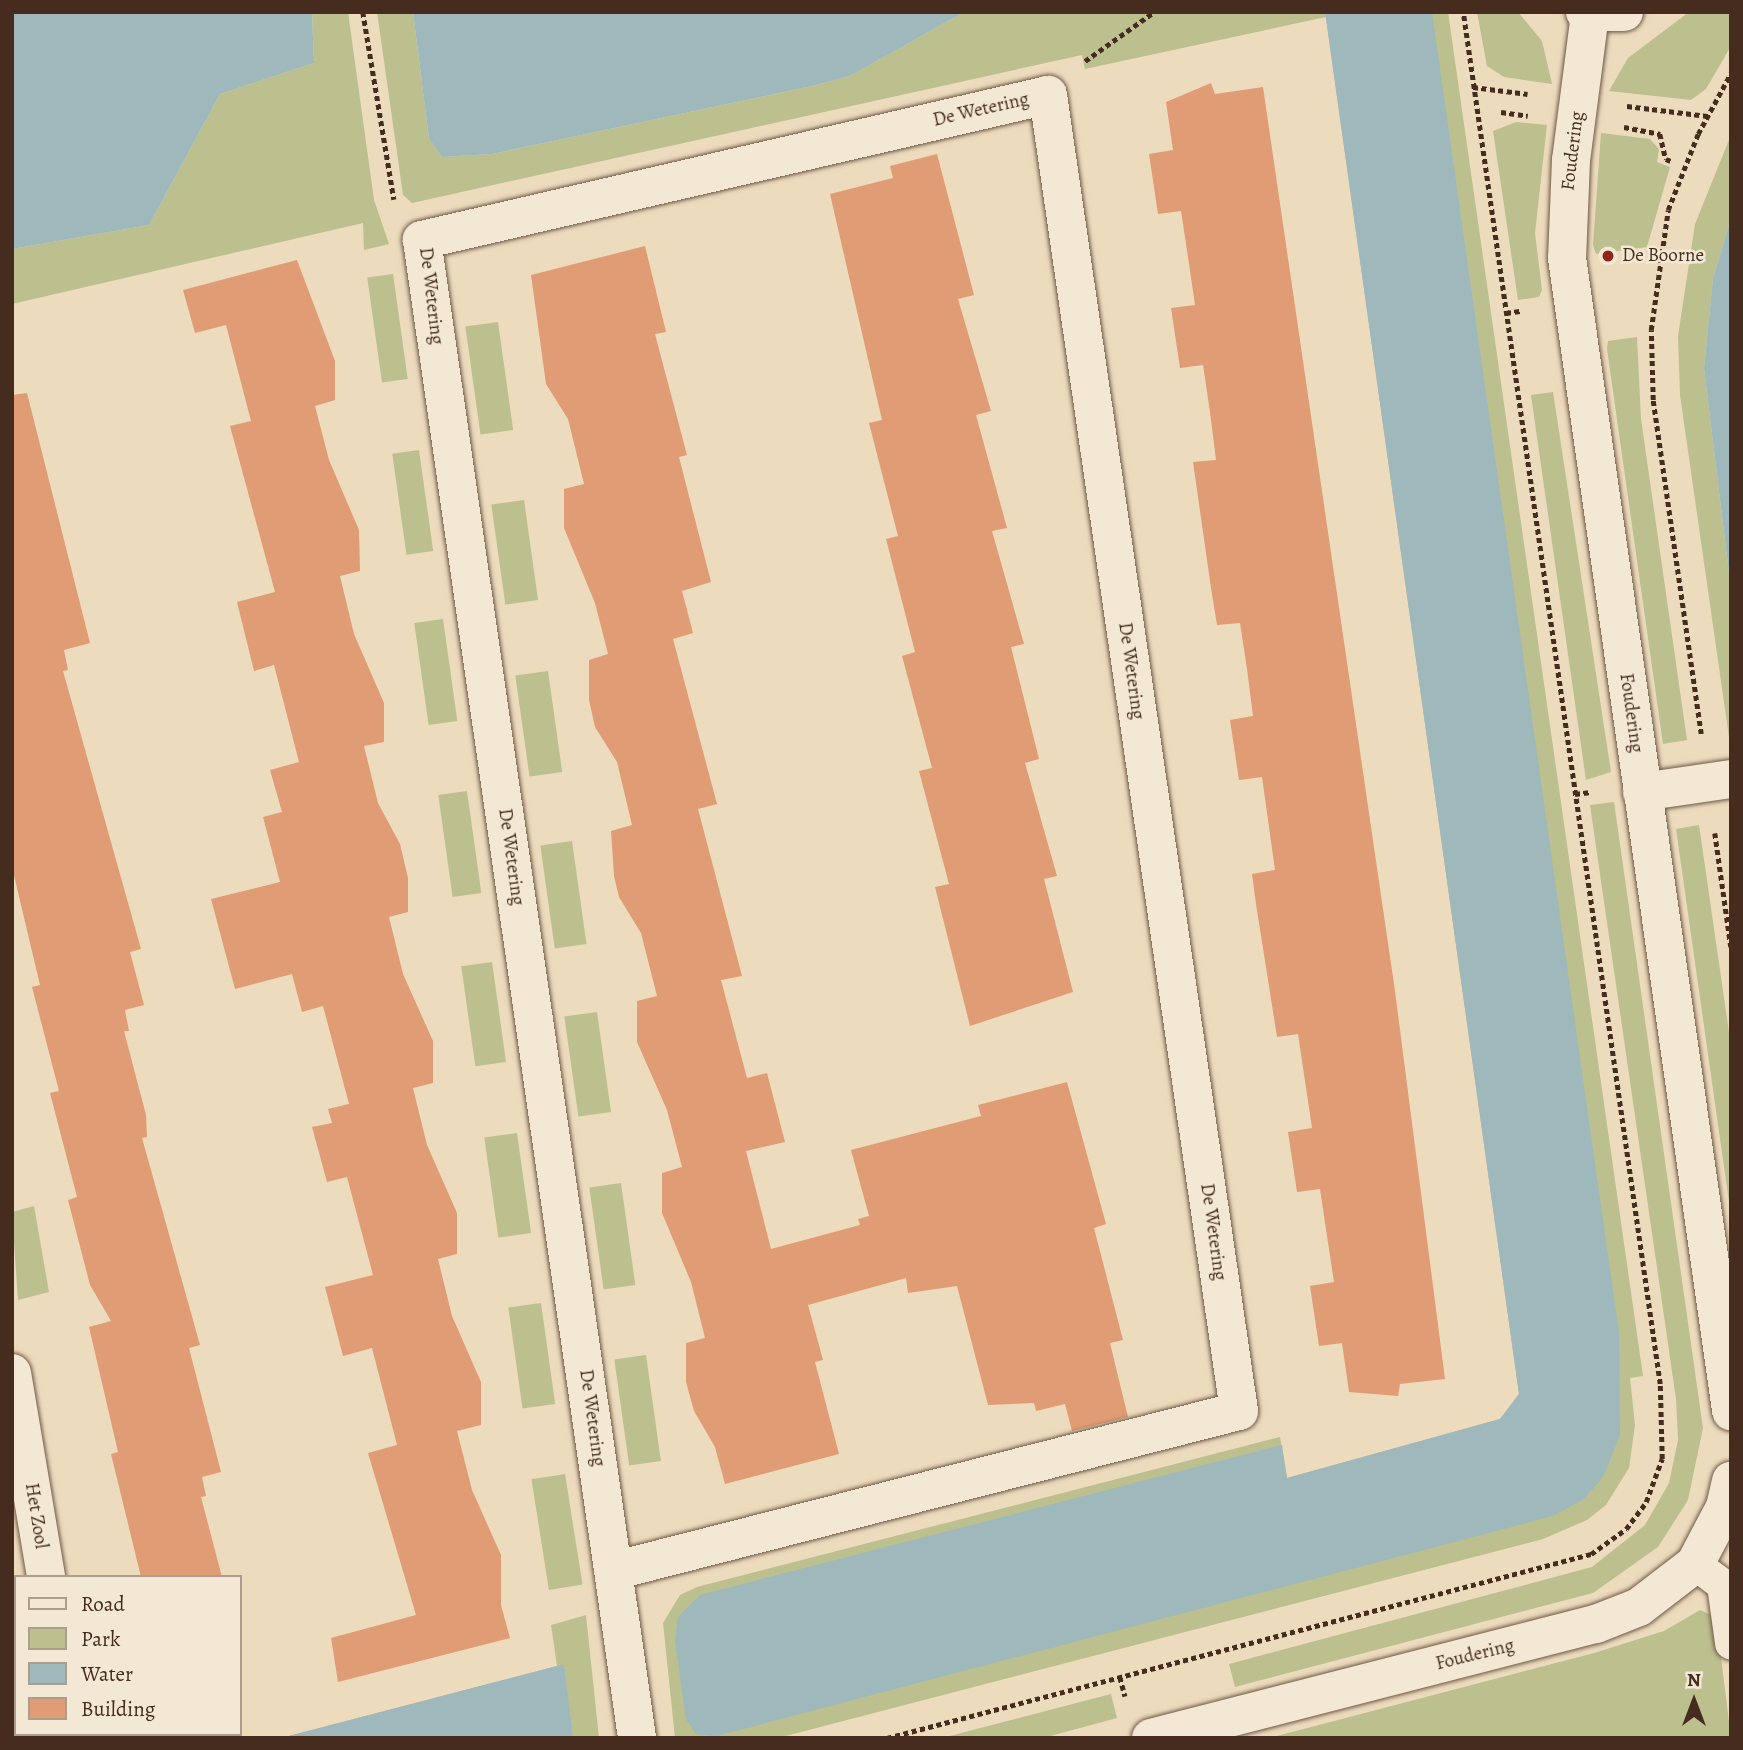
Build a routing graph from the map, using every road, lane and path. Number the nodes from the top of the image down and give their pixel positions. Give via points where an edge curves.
1 (363, 12) edge
2 (1154, 12) edge
3 (1463, 12) edge
4 (1600, 13) edge
5 (1731, 73) edge
6 (1048, 95) junction
7 (1615, 126) dead end
8 (1671, 160) dead end
9 (422, 240) junction
10 (1520, 311) dead end
11 (1506, 313) junction
12 (1719, 781) edge
13 (1642, 792) junction
14 (1731, 947) edge
15 (12, 1373) edge
16 (1731, 1411) edge
17 (1731, 1481) edge
18 (1695, 1564) junction
19 (613, 1571) junction
20 (46, 1575) edge
21 (1731, 1643) edge
22 (637, 1738) edge
23 (887, 1738) edge
24 (1151, 1738) edge

1 - 9 path via 389,192
2 - 6 path via 1093,53
3 - 11 path
4 - 13 street, Foudering via 1571,160 1567,258
5 - 12 path via 1698,134 1668,210 1651,330 1653,400
6 - 9 street, De Wetering
6 - 19 street, De Wetering via 1239,1410
7 - 8 path via 1660,134 1666,159
9 - 19 street, De Wetering
10 - 11 path
11 - 23 path via 1664,1414 1662,1459 1646,1502 1626,1529 1591,1554
12 - 13 street
12 - 14 path
13 - 16 street, Foudering
15 - 20 street, Het Zool
17 - 18 street, Foudering via 1714,1534
18 - 21 lane via 1723,1585
18 - 24 street, Foudering via 1639,1607 1596,1624
19 - 22 street, De Wetering

